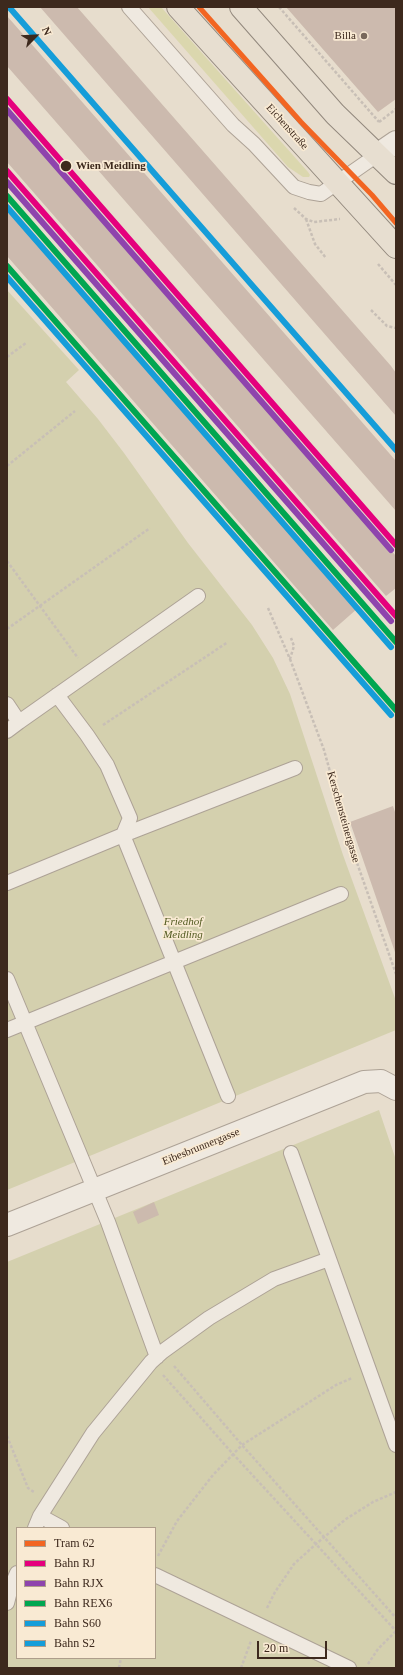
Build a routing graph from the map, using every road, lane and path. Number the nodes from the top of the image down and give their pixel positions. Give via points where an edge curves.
1 (129, 7) edge
2 (178, 7) edge
3 (241, 7) edge
4 (278, 7) edge
5 (379, 122) dead end
6 (396, 142) edge
7 (377, 155) junction
8 (396, 173) edge
9 (329, 188) junction
10 (306, 219) dead end
11 (396, 247) edge
12 (326, 258) dead end
13 (371, 310) dead end
14 (396, 328) edge
15 (26, 343) dead end
16 (7, 357) edge
17 (76, 411) dead end
18 (7, 466) edge
19 (150, 528) dead end
20 (7, 561) edge
21 (198, 596) dead end
22 (40, 606) junction
23 (268, 608) dead end
24 (7, 629) edge
25 (291, 638) dead end
26 (228, 642) dead end
27 (290, 659) junction
28 (89, 673) junction
29 (57, 696) junction
30 (7, 704) edge
31 (19, 722) junction
32 (7, 731) edge
33 (87, 735) junction
34 (295, 768) dead end
35 (123, 835) junction
36 (7, 883) edge
37 (342, 894) dead end
38 (174, 962) junction
39 (396, 974) edge
40 (7, 979) edge
41 (25, 1023) junction
42 (7, 1030) edge
43 (396, 1089) edge
44 (228, 1096) dead end
45 (291, 1153) dead end
46 (94, 1190) junction
47 (7, 1225) edge
48 (330, 1259) junction
49 (157, 1357) junction
50 (369, 1370) junction
51 (7, 1436) edge
52 (242, 1445) junction
53 (396, 1445) edge
54 (233, 1454) junction
55 (396, 1492) edge
56 (49, 1502) junction
57 (38, 1522) edge
58 (58, 1527) edge
59 (324, 1537) junction
60 (316, 1544) junction
61 (156, 1560) edge
62 (16, 1575) edge
63 (156, 1575) edge
64 (7, 1604) edge
65 (396, 1618) edge
66 (258, 1625) junction
67 (396, 1631) edge
68 (241, 1668) edge
69 (349, 1668) edge
70 (365, 1668) edge

1 - 9 lane via 233,125 294,187 309,192
2 - 9 main road, Eichenstraße
3 - 7 main road via 335,114
4 - 5 path
6 - 7 street
7 - 8 main road
7 - 9 lane
9 - 11 main road, Eichenstraße
10 - 12 path via 315,244
13 - 14 path via 387,326
15 - 16 path
17 - 18 path
19 - 22 path
20 - 22 path
21 - 28 lane
22 - 24 path
22 - 28 path
23 - 27 path, Kerschensteinergasse
25 - 27 path via 294,646
26 - 33 path
27 - 39 path, Kerschensteinergasse via 324,750 349,840
28 - 29 lane
29 - 31 lane
29 - 33 lane
30 - 31 lane
31 - 32 lane
33 - 35 lane via 107,765 130,818
34 - 35 lane
35 - 36 lane
35 - 38 lane
37 - 38 lane
38 - 41 lane
38 - 44 lane
40 - 41 lane
41 - 42 lane
41 - 46 lane
43 - 46 street, Eibesbrunnergasse via 381,1081 364,1082
45 - 48 lane
46 - 47 street, Eibesbrunnergasse
46 - 49 lane
48 - 49 lane via 274,1279 209,1318
48 - 50 lane
49 - 52 path
49 - 54 path
49 - 56 lane via 93,1433
50 - 52 path via 336,1385
50 - 53 lane
51 - 56 path via 28,1488
52 - 54 path
52 - 59 path
54 - 60 path
54 - 61 path via 213,1475 178,1521
55 - 59 path via 373,1502
56 - 57 lane
57 - 58 lane
59 - 60 path
59 - 65 path
60 - 66 path via 294,1564 275,1592
60 - 67 path
62 - 64 lane
63 - 66 lane
66 - 68 path
66 - 69 lane
67 - 70 path via 378,1649

